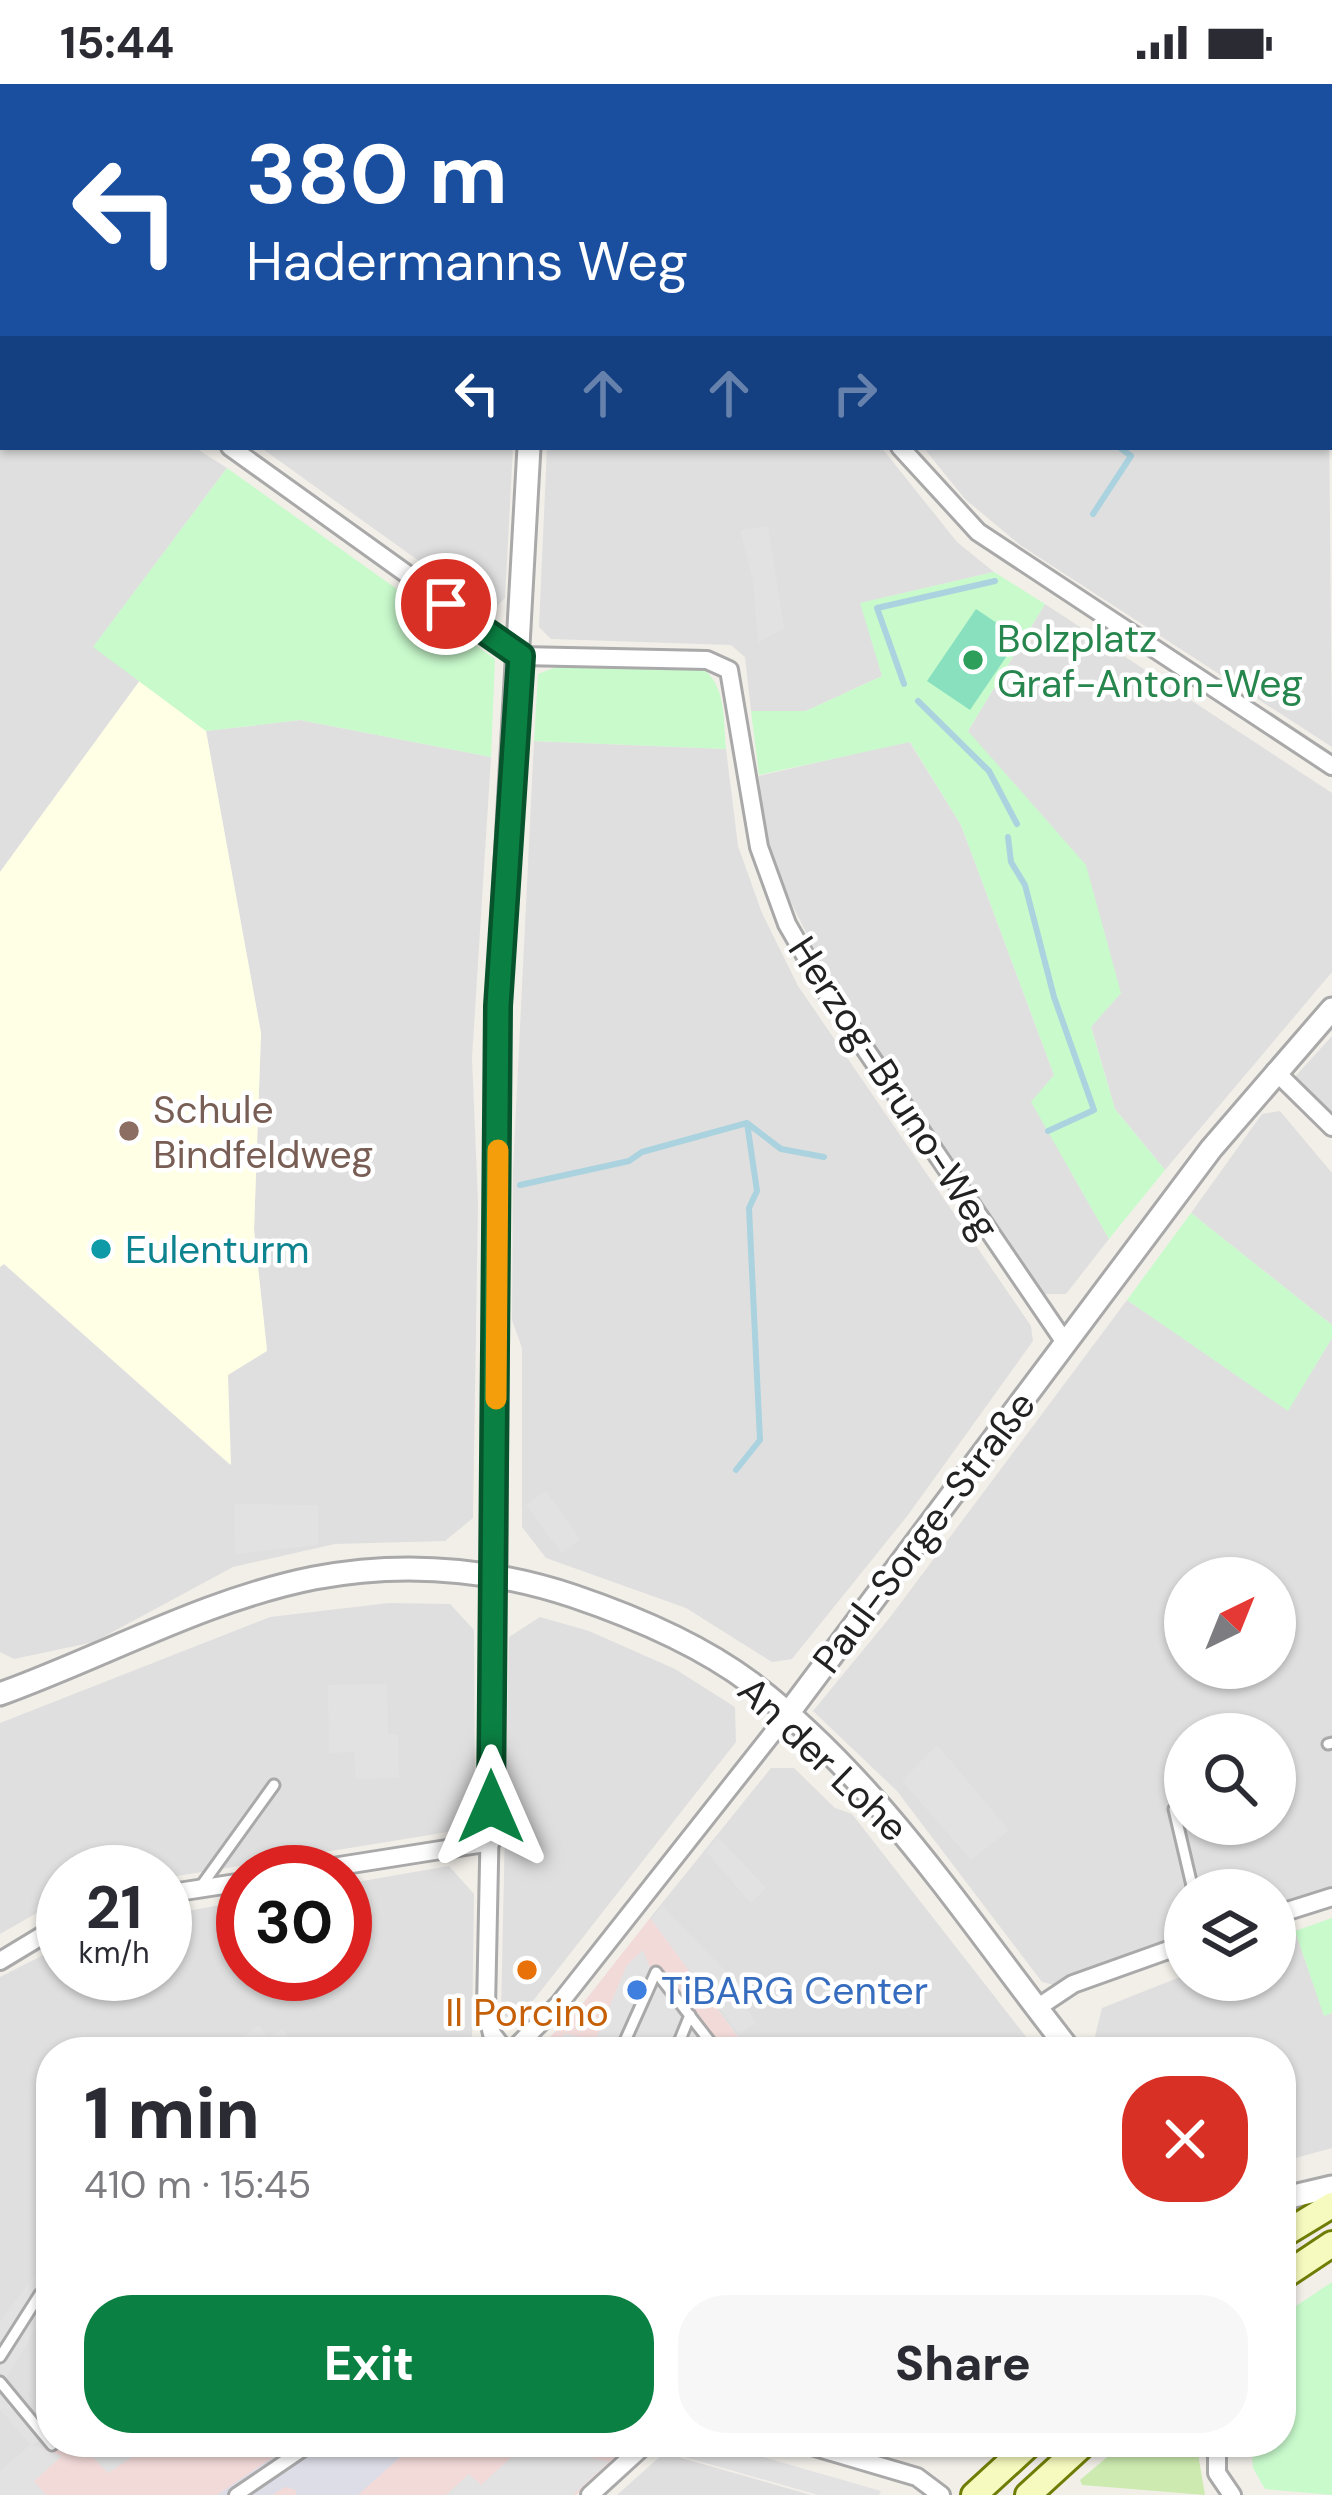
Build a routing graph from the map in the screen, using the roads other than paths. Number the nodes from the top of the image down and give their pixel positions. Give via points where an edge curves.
1 (234, 450) edge
2 (529, 450) edge
3 (903, 450) edge
4 (521, 656) junction
5 (1332, 766) edge
6 (1332, 1009) edge
7 (1275, 1071) junction
8 (1332, 1127) edge
9 (1066, 1344) junction
10 (495, 1574) junction
11 (1, 1691) edge
12 (787, 1714) junction
13 (274, 1784) dead end
14 (491, 1842) junction
15 (372, 1861) edge
16 (216, 1886) edge
17 (199, 1889) junction
18 (192, 1890) edge
19 (1332, 1897) edge
20 (1296, 1908) edge
21 (36, 1939) edge
22 (1164, 1952) edge
23 (0, 1961) edge
24 (1036, 2008) junction
25 (690, 2015) junction
26 (495, 2037) edge
27 (523, 2037) edge
28 (627, 2037) edge
29 (681, 2037) edge
30 (707, 2037) edge
31 (1060, 2037) edge
32 (1332, 2187) edge
33 (1296, 2195) edge
34 (1332, 2205) edge
35 (1296, 2227) edge
36 (1332, 2244) edge
37 (1296, 2268) edge
38 (36, 2300) edge
39 (0, 2357) edge
40 (0, 2382) edge
41 (36, 2426) edge
42 (292, 2457) edge
43 (632, 2457) edge
44 (851, 2457) edge
45 (1016, 2457) edge
46 (1070, 2457) edge
47 (1217, 2457) edge
48 (1007, 2465) junction
49 (986, 2491) edge
50 (1030, 2494) edge
51 (236, 2495) edge
52 (590, 2495) edge
53 (941, 2495) edge
54 (1232, 2495) edge

1 - 4 street
2 - 4 street
3 - 5 street via 977,532
4 - 9 street, Herzog-Bruno-Weg via 707,661 729,670 759,847 787,924
4 - 10 street via 498,1006
6 - 7 street, Paul-Sorge-Straße
7 - 8 street
7 - 9 street, Paul-Sorge-Straße
9 - 12 street, Paul-Sorge-Straße
10 - 11 street, An der Lohe via 420,1568 315,1578 234,1599
10 - 12 street, An der Lohe via 605,1607 702,1651
10 - 14 street
12 - 24 street, An der Lohe via 879,1806
12 - 27 street, Paul-Sorge-Straße via 573,1987
13 - 17 lane
14 - 15 street
14 - 26 street via 486,2008
16 - 17 street
17 - 18 street
19 - 20 street
21 - 23 street
22 - 24 street via 1073,1984
24 - 31 street, An der Lohe
25 - 28 lane via 656,1972
25 - 29 lane
25 - 30 lane
32 - 33 street
34 - 35 main road
36 - 37 main road
38 - 39 lane
40 - 41 lane
42 - 51 street
43 - 52 street
44 - 53 street via 904,2472
45 - 48 main road
46 - 50 main road
47 - 54 street
48 - 49 main road
48 - 50 street

